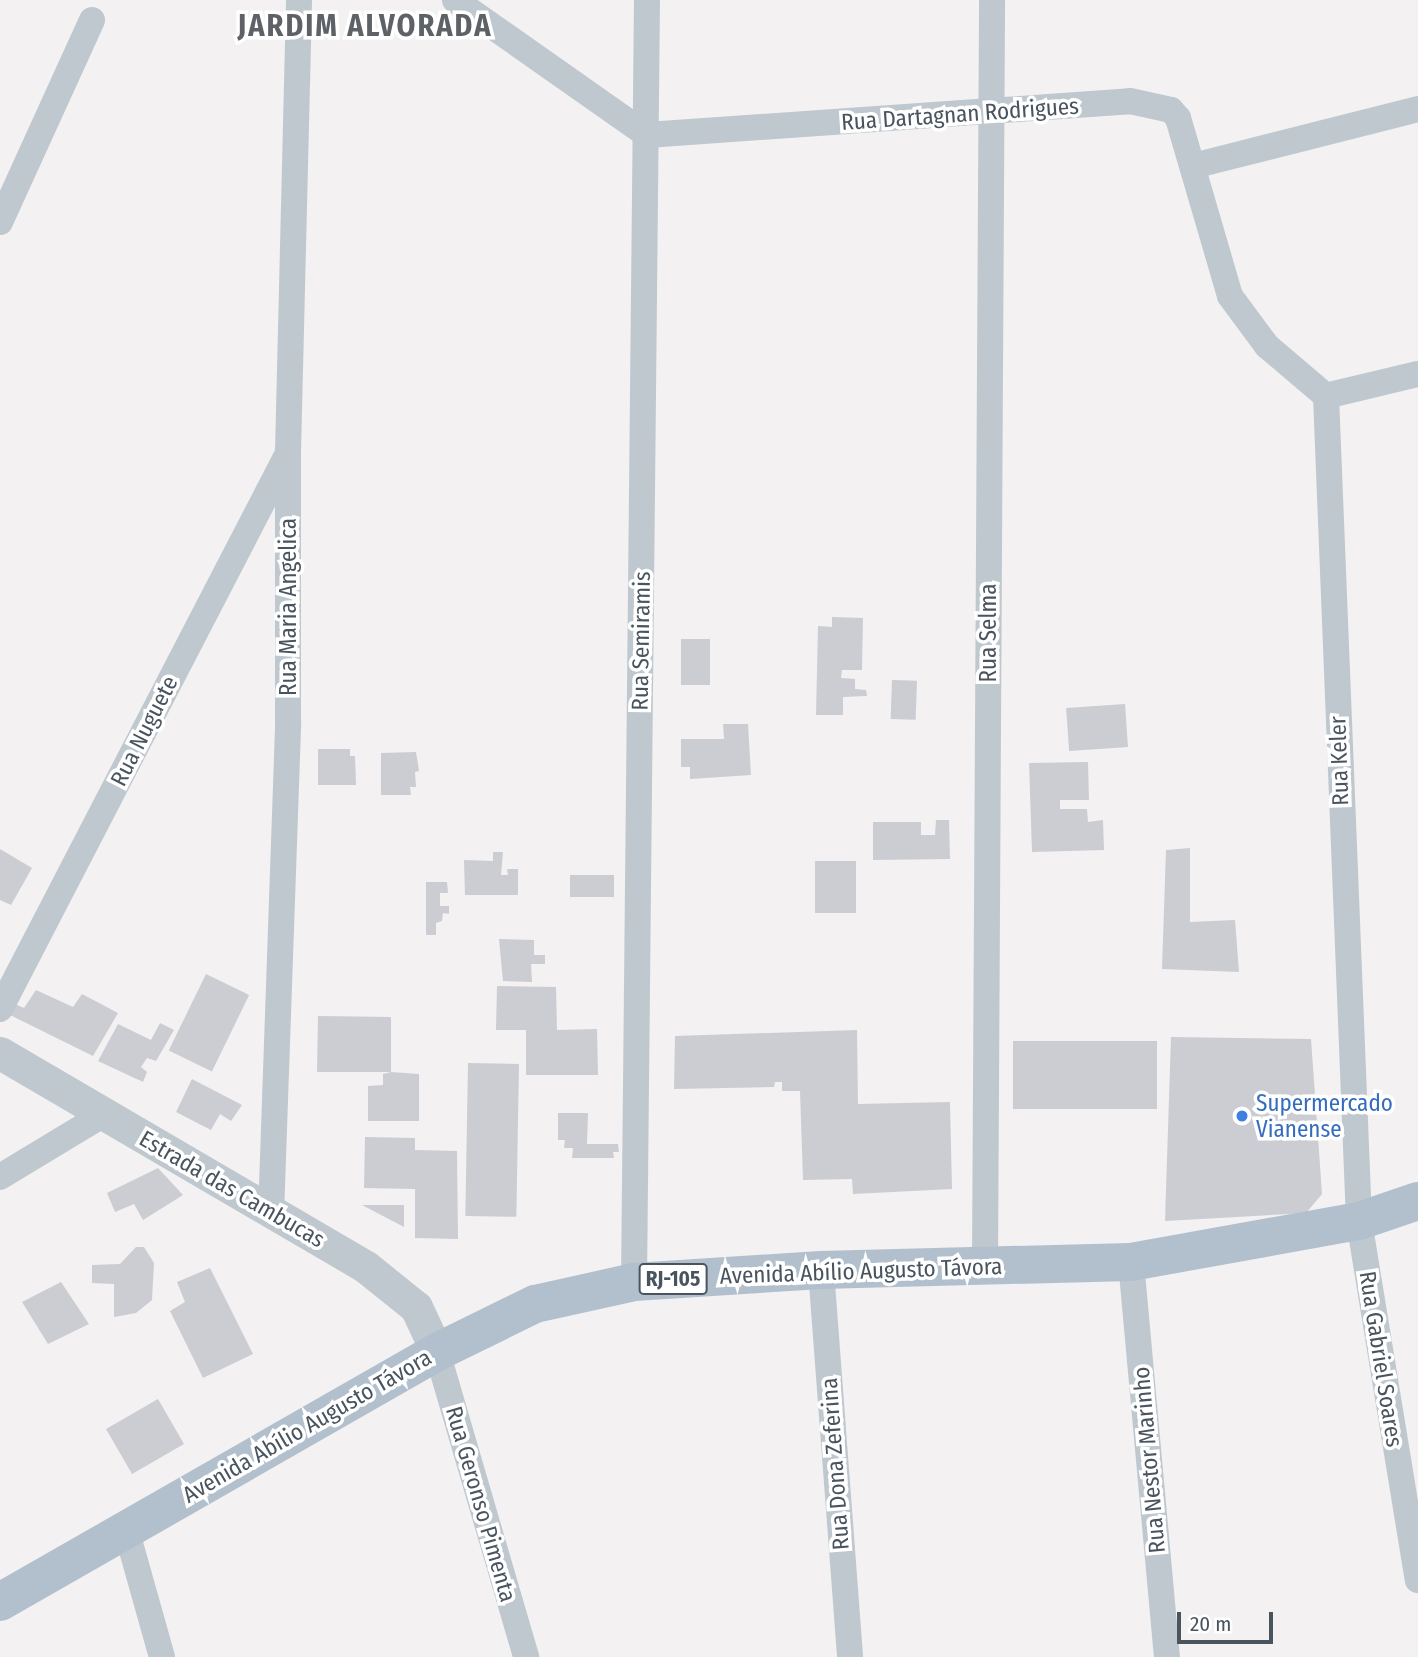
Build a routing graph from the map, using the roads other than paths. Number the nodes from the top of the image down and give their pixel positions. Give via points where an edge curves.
1 (299, 0) edge
2 (455, 0) edge
3 (647, 0) edge
4 (992, 0) edge
5 (92, 20) dead end
6 (1418, 109) edge
7 (991, 113) junction
8 (646, 135) junction
9 (1192, 166) junction
10 (0, 222) edge
11 (1418, 374) edge
12 (1326, 396) junction
13 (288, 452) junction
14 (0, 1009) edge
15 (0, 1053) edge
16 (104, 1114) junction
17 (0, 1177) edge
18 (1418, 1201) edge
19 (271, 1214) junction
20 (1359, 1221) junction
21 (1131, 1262) junction
22 (985, 1266) junction
23 (821, 1270) junction
24 (634, 1282) junction
25 (437, 1352) junction
26 (1407, 1452) edge
27 (126, 1529) junction
28 (1418, 1580) edge
29 (0, 1602) edge
30 (162, 1657) edge
31 (526, 1657) edge
32 (850, 1657) edge
33 (1167, 1657) edge

1 - 13 street, Rua Maria Angelica
2 - 8 street
3 - 8 street, Rua Semiramis
4 - 7 street, Rua Selma
5 - 10 street
6 - 9 street
7 - 8 street, Rua Dartagnan Rodrigues
7 - 9 street, Rua Dartagnan Rodrigues via 1130,101 1153,104 1178,118
7 - 22 street, Rua Selma
8 - 24 street, Rua Semiramis
9 - 12 street, Rua Dartagnan Rodrigues via 1230,296 1267,346
11 - 12 street
12 - 20 street, Rua Keler
13 - 14 street, Rua Nuguete
13 - 19 street, Rua Maria Angelica via 288,721
15 - 16 street, Estrada das Cambucas
16 - 17 street
16 - 19 street, Estrada das Cambucas
18 - 20 main road, Avenida Abílio Augusto Távora / RJ-105
19 - 25 street, Estrada das Cambucas via 366,1267 398,1291 416,1307
20 - 21 main road, Avenida Abílio Augusto Távora / RJ-105
20 - 26 street, Rua Gabriel Soares
21 - 22 main road, Avenida Abílio Augusto Távora / RJ-105
21 - 33 street, Rua Nestor Marinho
22 - 23 main road, Avenida Abílio Augusto Távora / RJ-105
23 - 24 main road, Avenida Abílio Augusto Távora / RJ-105
23 - 32 street, Rua Dona Zeferina
24 - 25 main road, Avenida Abílio Augusto Távora / RJ-105 via 535,1304
25 - 27 main road, Avenida Abílio Augusto Távora / RJ-105
25 - 31 street, Rua Geronso Pimenta
26 - 28 street, Rua Gabriel Soares
27 - 29 main road, Avenida Abílio Augusto Távora / RJ-105
27 - 30 street

